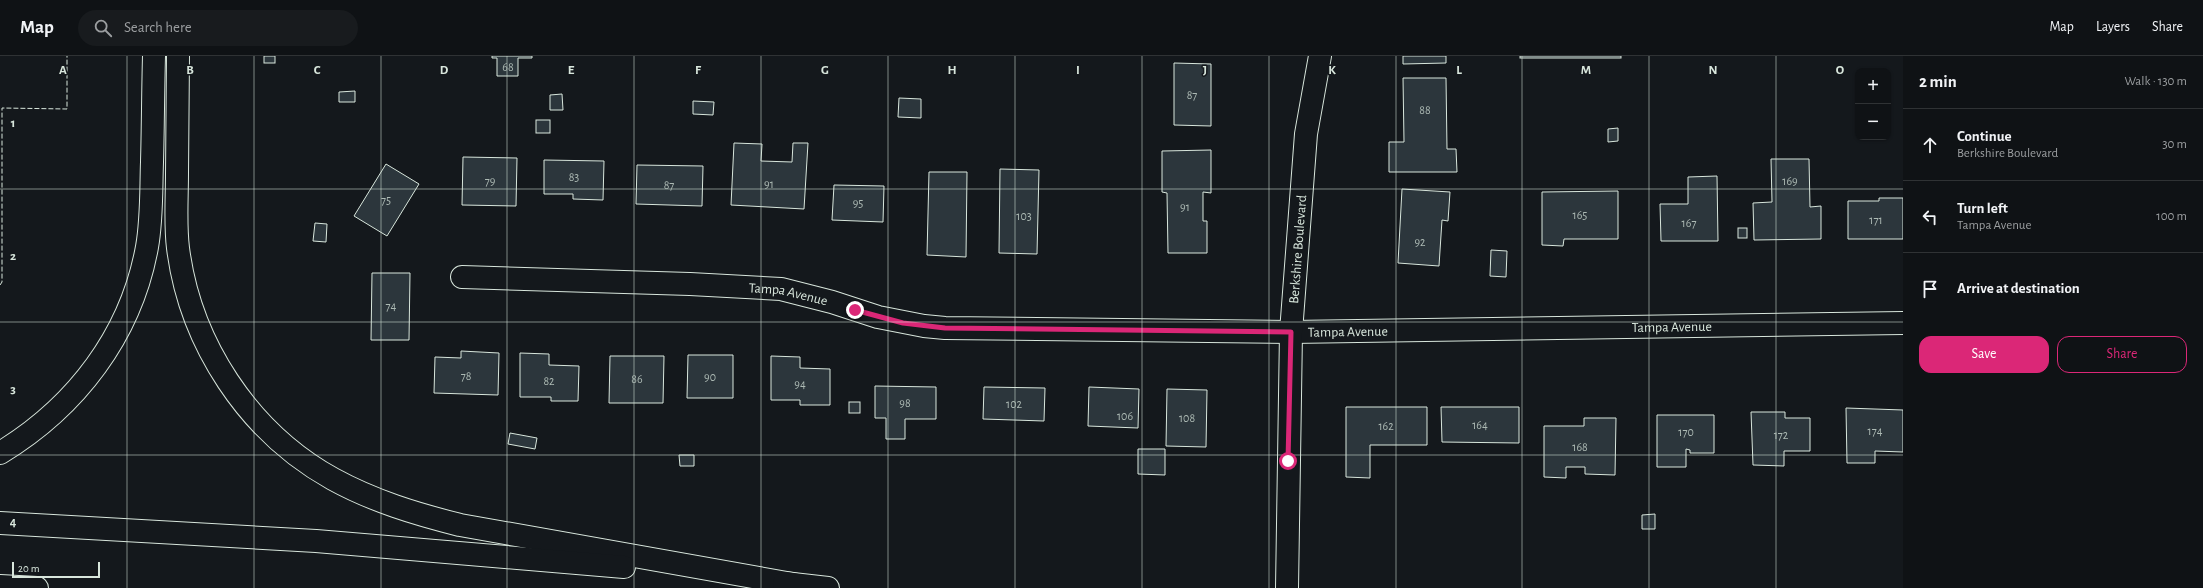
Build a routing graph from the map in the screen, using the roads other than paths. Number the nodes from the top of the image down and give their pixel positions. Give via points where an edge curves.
1 (154, 56) edge
2 (178, 56) edge
3 (1320, 56) edge
4 (462, 277) dead end
5 (1903, 323) edge
6 (1291, 332) junction
7 (0, 453) edge
8 (0, 523) edge
9 (798, 585) junction
10 (0, 586) edge
11 (38, 588) edge
12 (828, 588) edge
13 (1287, 588) edge

1 - 7 main road via 151,200 147,246 136,289 121,328 101,360 76,390 48,418
2 - 9 main road via 178,247 186,290 200,332 221,370 244,404 271,434 302,459 333,479 416,514 460,525
3 - 6 main road, Berkshire Boulevard via 1305,149
4 - 6 main road, Tampa Avenue via 781,289 832,302 878,318 945,328
5 - 6 main road, Tampa Avenue
6 - 13 main road, Berkshire Boulevard
8 - 9 main road via 316,540 638,568
9 - 12 main road
10 - 11 main road

